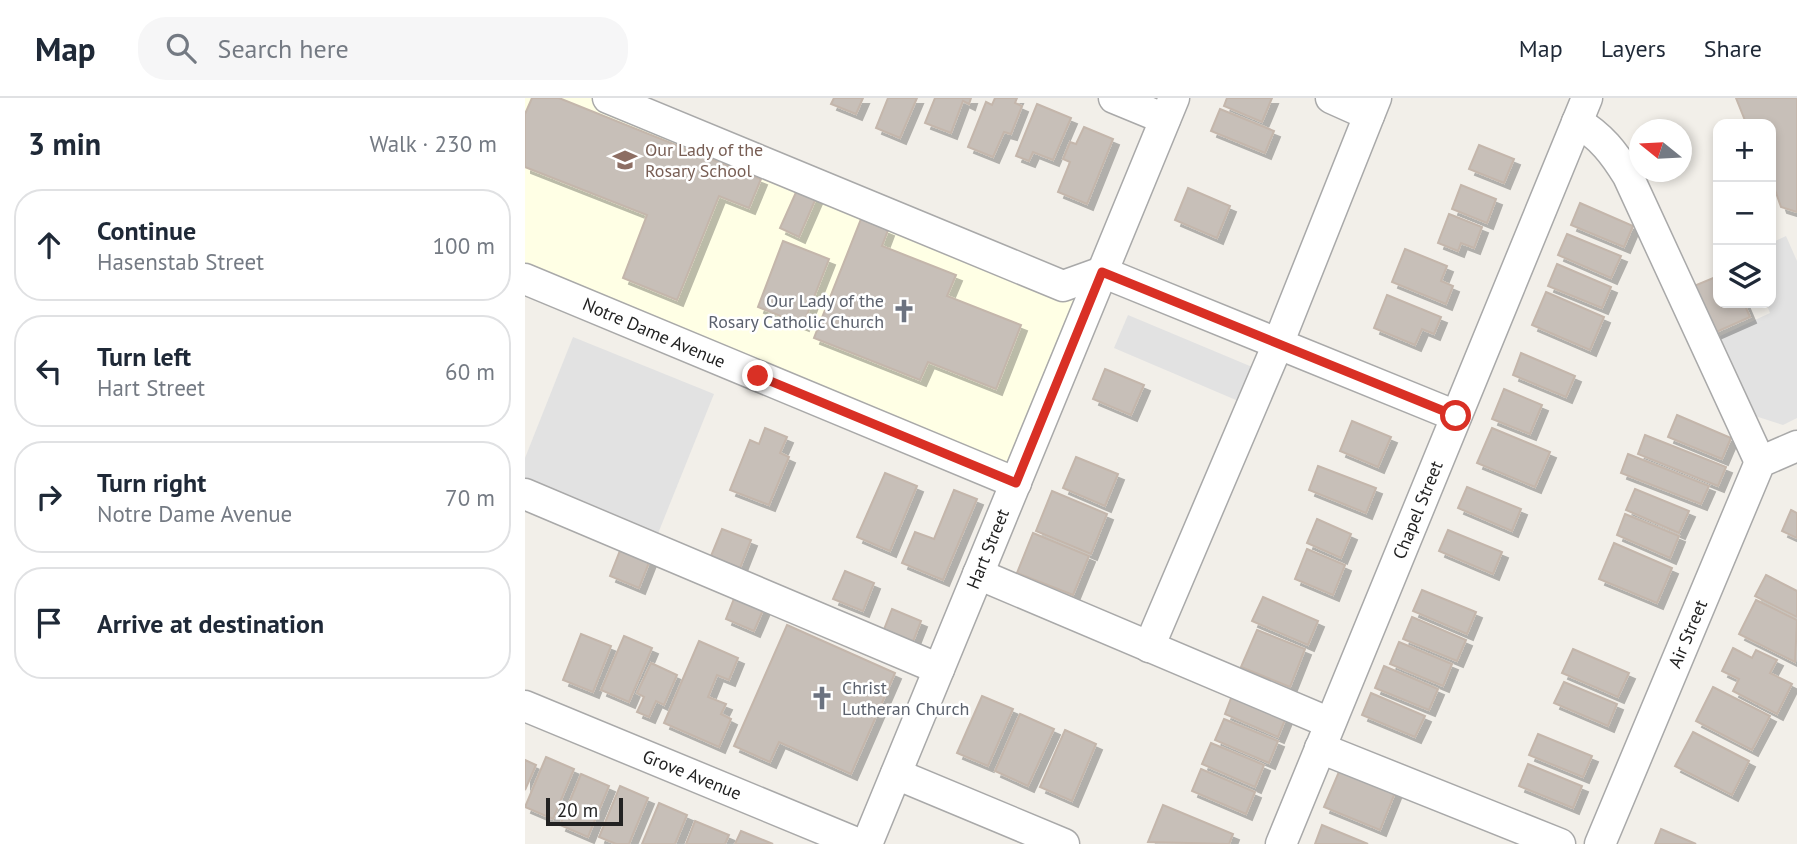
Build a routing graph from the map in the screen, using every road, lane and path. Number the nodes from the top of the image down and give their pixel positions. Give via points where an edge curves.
1 (608, 98) edge
2 (1114, 98) edge
3 (1331, 98) edge
4 (1373, 106) edge
5 (1170, 109) edge
6 (1582, 110) edge
7 (1102, 272) junction
8 (525, 279) edge
9 (1278, 344) junction
10 (1456, 416) junction
11 (1797, 446) edge
12 (1760, 462) junction
13 (1016, 483) junction
14 (525, 494) edge
15 (978, 574) junction
16 (1149, 647) junction
17 (939, 669) junction
18 (525, 706) edge
19 (1325, 736) junction
20 (895, 774) junction
21 (859, 844) edge
22 (867, 844) edge
23 (1064, 844) edge
24 (1280, 844) edge
25 (1560, 844) edge
26 (1600, 844) edge

1 - 7 street via 1063,286
2 - 5 street
3 - 4 street
4 - 9 street
5 - 7 street, Hart Street
6 - 10 street, Chapel Street
6 - 12 street via 1627,176
7 - 9 street
7 - 13 street, Hart Street
8 - 13 street, Notre Dame Avenue
9 - 10 street
9 - 16 street
10 - 19 street, Chapel Street
11 - 12 street
12 - 26 street, Air Street
13 - 15 street, Hart Street
14 - 17 street
15 - 16 street
15 - 17 street, Hart Street
16 - 19 street
17 - 20 street, Hart Street
18 - 21 street, Grove Avenue
19 - 24 street, Chapel Street
19 - 25 street
20 - 22 street, Hart Street
20 - 23 street

